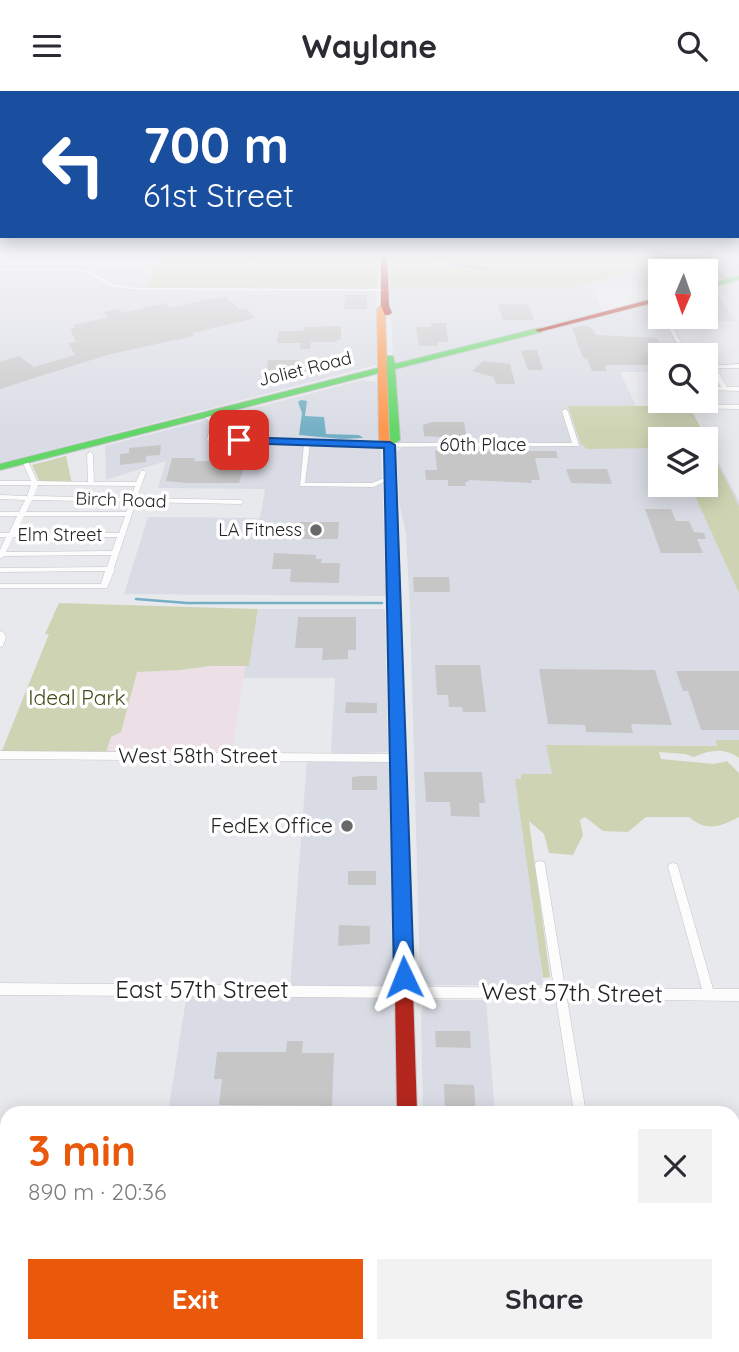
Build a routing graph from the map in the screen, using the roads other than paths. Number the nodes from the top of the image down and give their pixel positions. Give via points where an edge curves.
1 (380, 313) edge
2 (616, 313) edge
3 (739, 366) edge
4 (384, 372) junction
5 (718, 389) edge
6 (725, 389) junction
7 (739, 389) edge
8 (718, 406) edge
9 (739, 407) edge
10 (565, 411) dead end
11 (206, 414) junction
12 (307, 441) junction
13 (389, 444) junction
14 (90, 454) dead end
15 (25, 461) junction
16 (0, 467) edge
17 (143, 473) dead end
18 (390, 478) junction
19 (0, 483) edge
20 (35, 483) junction
21 (90, 484) junction
22 (139, 484) junction
23 (373, 485) junction
24 (391, 493) junction
25 (0, 497) edge
26 (30, 497) junction
27 (133, 501) junction
28 (242, 502) dead end
29 (0, 514) edge
30 (22, 514) junction
31 (128, 514) junction
32 (0, 535) edge
33 (11, 535) junction
34 (121, 535) junction
35 (115, 553) junction
36 (1, 555) edge
37 (0, 569) edge
38 (111, 569) junction
39 (0, 586) edge
40 (1, 634) edge
41 (0, 644) edge
42 (0, 755) edge
43 (397, 758) junction
44 (540, 865) dead end
45 (673, 867) dead end
46 (0, 989) edge
47 (405, 992) junction
48 (561, 993) junction
49 (709, 994) junction
50 (739, 995) edge
51 (407, 1106) edge
52 (579, 1106) edge

1 - 4 main road
2 - 4 main road, Joliet Road
3 - 6 street via 713,367
4 - 11 main road, Joliet Road
4 - 13 main road via 395,440
5 - 6 street
6 - 7 street
8 - 9 street
10 - 13 street, 60th Place via 576,445
11 - 12 street, 60th Place via 214,424 210,440
11 - 15 main road, Joliet Road
12 - 13 street, 60th Place
12 - 23 street via 302,485
13 - 18 main road
14 - 21 street
15 - 16 main road, Joliet Road
15 - 20 street
17 - 22 street
18 - 23 street
18 - 24 main road
19 - 20 street
20 - 21 street
20 - 26 street
21 - 22 street
22 - 27 street
23 - 24 street
24 - 43 main road
25 - 26 street, Birch Road
26 - 27 street, Birch Road
26 - 30 street
27 - 28 street, Birch Road
27 - 31 street
29 - 30 street
30 - 31 street
30 - 33 street
31 - 34 street
32 - 33 street, Elm Street
33 - 34 street, Elm Street
33 - 36 street
34 - 35 street
35 - 36 street
35 - 38 street
37 - 38 street
38 - 39 street via 104,586
40 - 41 street
42 - 43 street, West 58th Street
43 - 47 main road
44 - 48 street
45 - 49 street
46 - 47 street, East 57th Street
47 - 48 street, West 57th Street
47 - 51 main road
48 - 49 street, West 57th Street
48 - 52 street
49 - 50 street, West 57th Street

